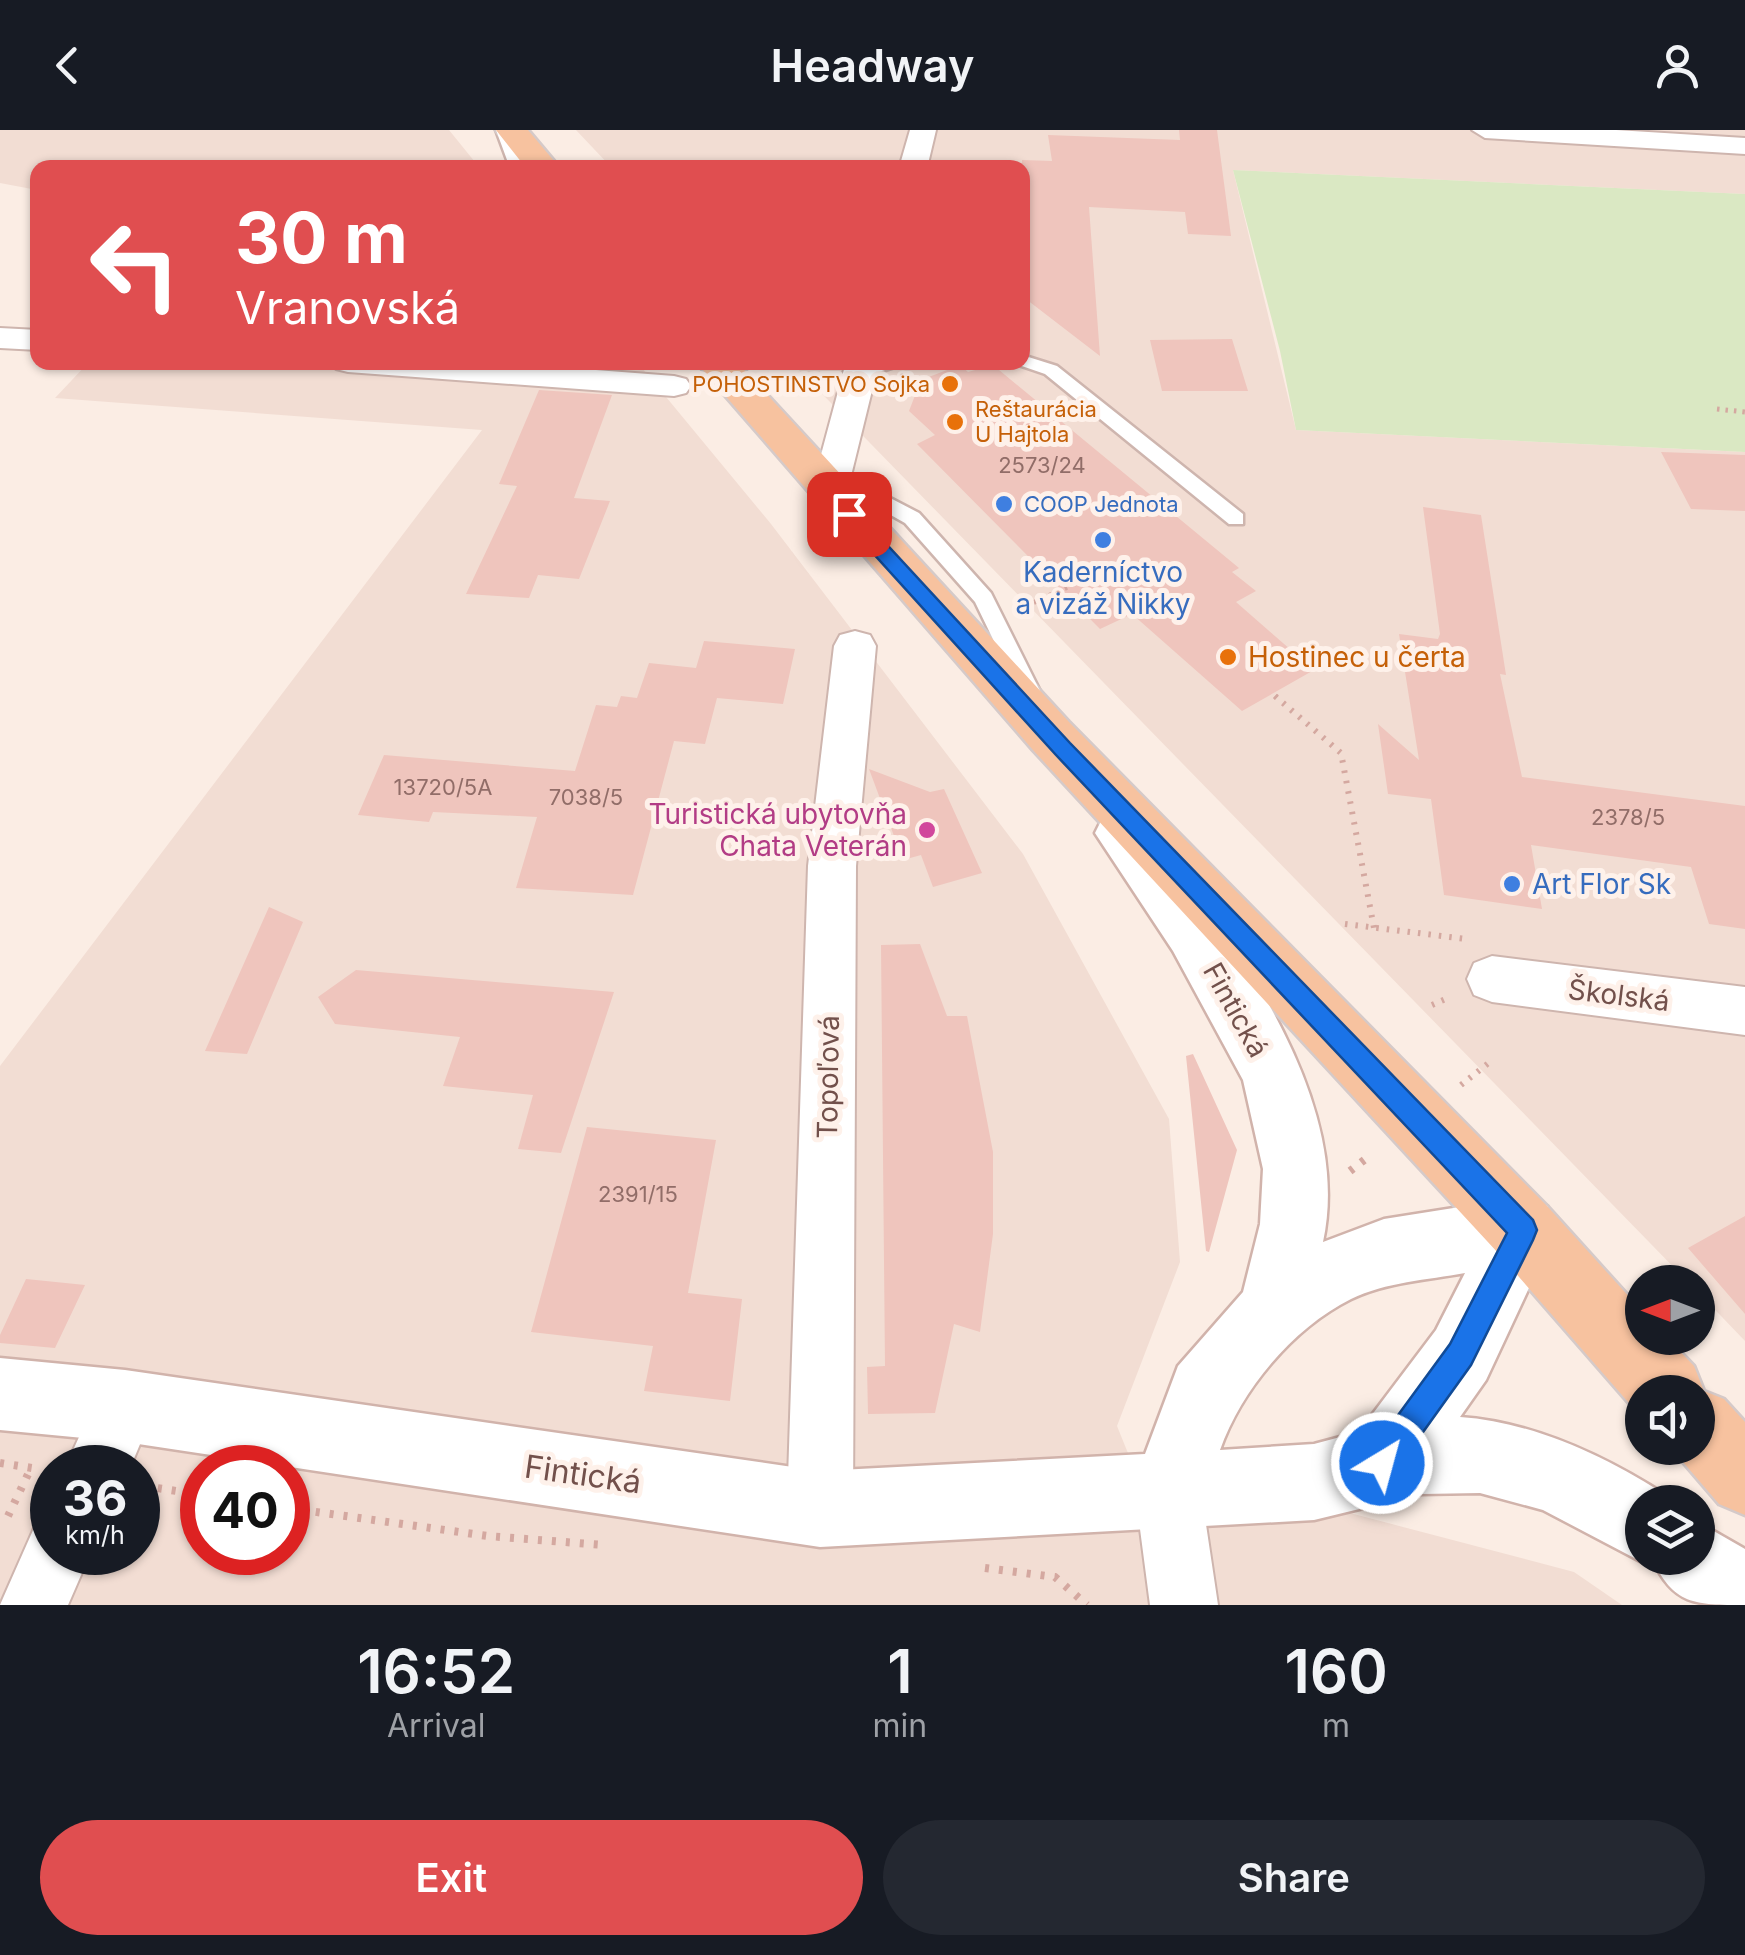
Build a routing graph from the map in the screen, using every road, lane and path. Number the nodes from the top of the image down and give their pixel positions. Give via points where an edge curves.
1 (503, 130) edge
2 (511, 130) edge
3 (922, 130) edge
4 (1485, 130) edge
5 (1745, 146) edge
6 (514, 160) edge
7 (537, 160) edge
8 (915, 160) edge
9 (0, 338) edge
10 (30, 340) edge
11 (1030, 363) edge
12 (457, 370) edge
13 (723, 370) edge
14 (860, 370) edge
15 (674, 386) dead end
16 (1717, 409) dead end
17 (1745, 412) edge
18 (831, 483) junction
19 (1236, 518) dead end
20 (1129, 559) dead end
21 (1025, 606) dead end
22 (855, 646) dead end
23 (1275, 696) dead end
24 (1057, 742) junction
25 (1374, 928) dead end
26 (1492, 979) dead end
27 (1745, 1011) edge
28 (1523, 1230) junction
29 (1274, 1310) junction
30 (1653, 1375) edge
31 (0, 1394) edge
32 (1715, 1444) edge
33 (64, 1445) edge
34 (30, 1459) edge
35 (160, 1460) edge
36 (0, 1463) edge
37 (1382, 1463) junction
38 (1745, 1478) edge
39 (1168, 1491) junction
40 (30, 1500) edge
41 (820, 1510) junction
42 (1625, 1511) edge
43 (0, 1532) edge
44 (48, 1575) edge
45 (1715, 1575) edge
46 (1745, 1596) edge
47 (34, 1605) edge
48 (1184, 1605) edge

1 - 6 lane
2 - 7 main road
3 - 8 street
4 - 5 street
9 - 10 street
11 - 19 lane via 1051,370
12 - 15 street
13 - 18 main road via 796,454
14 - 18 street
16 - 17 path
18 - 24 main road
20 - 21 path
22 - 41 street, Topoľová via 832,866
23 - 25 path via 1341,753
24 - 28 main road
24 - 29 street, Fintická via 1194,933 1272,1073 1295,1169 1293,1224
26 - 27 street, Školská
28 - 29 street, Fintická via 1384,1254 1329,1273
28 - 30 main road
28 - 37 street via 1461,1354
29 - 39 street, Fintická via 1204,1392
31 - 33 street, Fintická
32 - 38 main road
34 - 36 path
35 - 41 street, Fintická
37 - 39 street, Fintická via 1314,1482
37 - 42 street, Fintická via 1458,1454 1521,1463
39 - 41 street, Fintická
39 - 48 street
40 - 43 path
44 - 47 street
45 - 46 street

